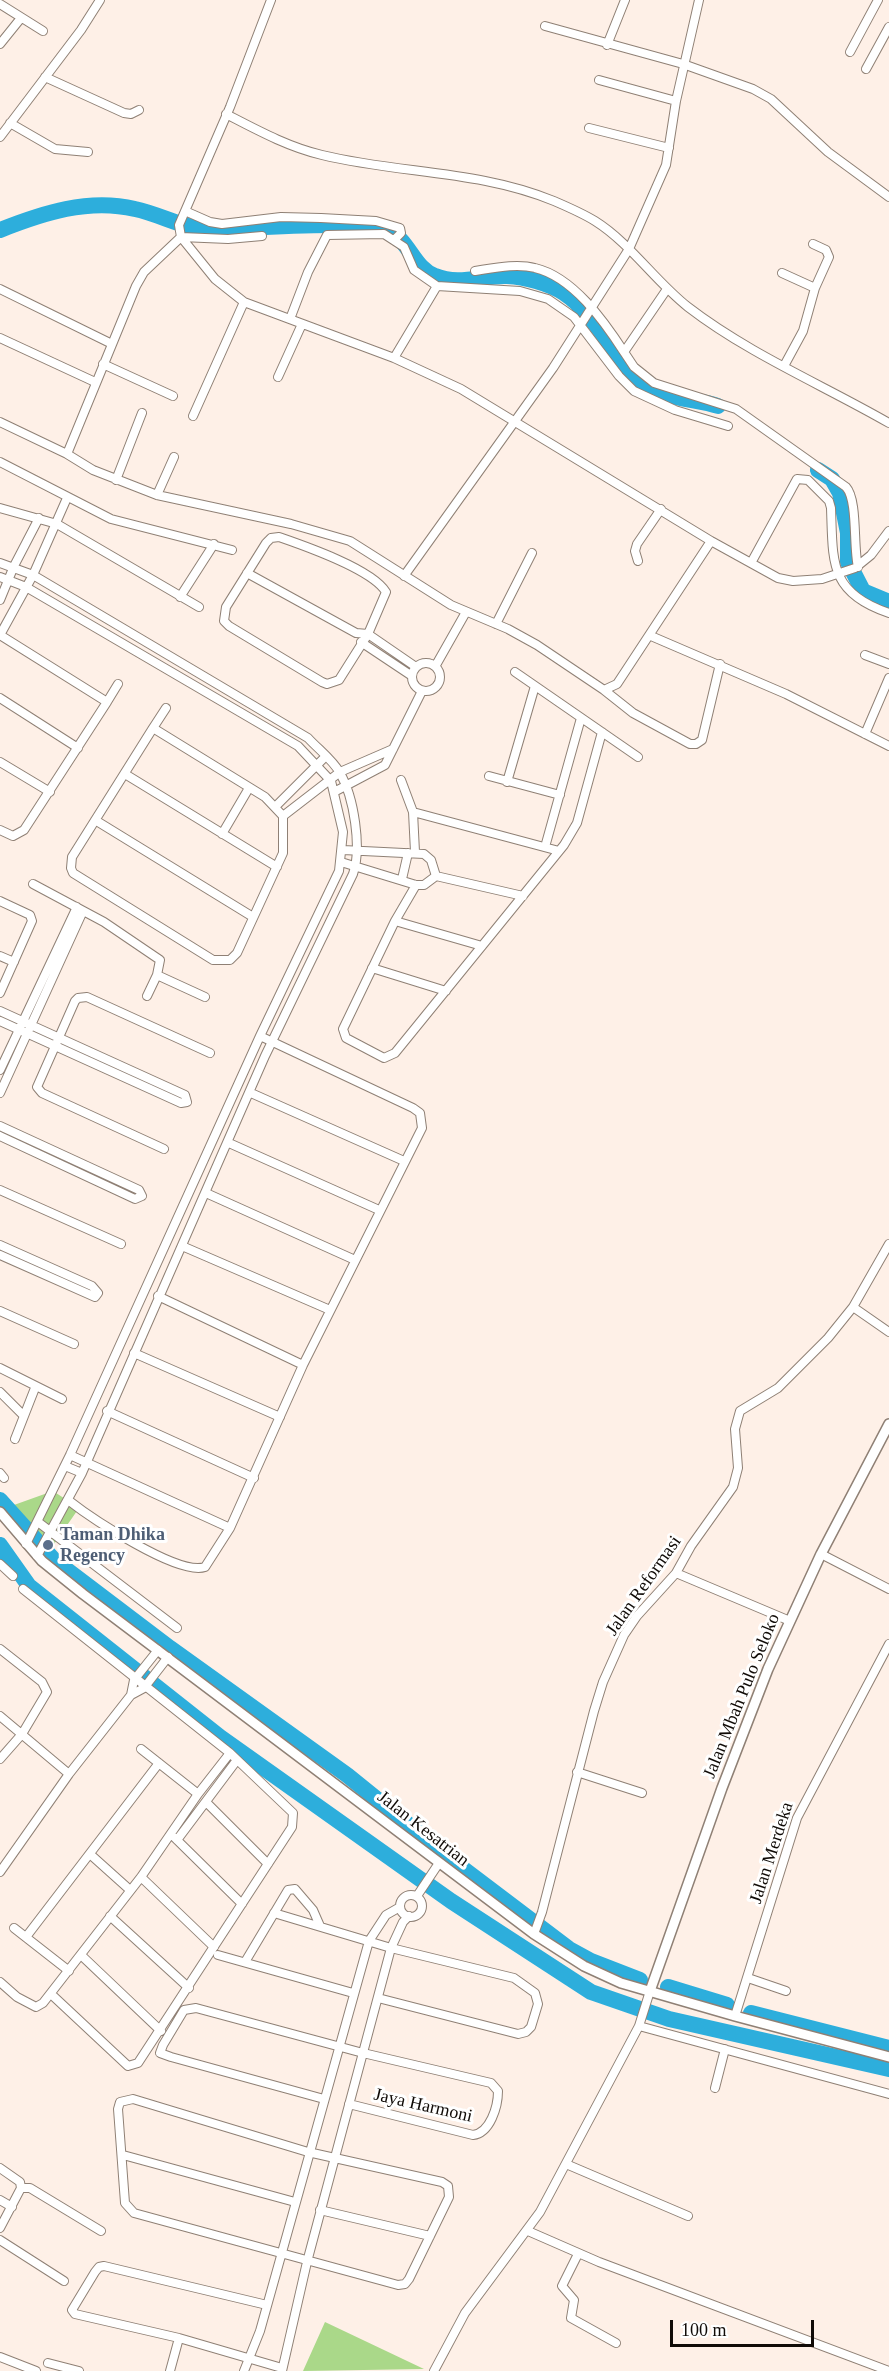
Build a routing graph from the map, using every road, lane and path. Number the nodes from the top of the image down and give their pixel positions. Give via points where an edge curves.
1 (100, 0) edge
2 (271, 0) edge
3 (625, 0) edge
4 (699, 0) edge
5 (878, 0) edge
6 (0, 4) edge
7 (21, 18) junction
8 (545, 26) dead end
9 (889, 27) edge
10 (43, 31) dead end
11 (0, 44) edge
12 (607, 45) junction
13 (850, 52) dead end
14 (683, 64) junction
15 (866, 69) dead end
16 (45, 77) junction
17 (599, 80) dead end
18 (676, 101) junction
19 (139, 110) dead end
20 (226, 114) junction
21 (10, 123) junction
22 (589, 128) dead end
23 (0, 138) edge
24 (669, 148) junction
25 (88, 152) dead end
26 (889, 196) edge
27 (184, 212) junction
28 (262, 236) dead end
29 (181, 237) junction
30 (397, 237) junction
31 (813, 244) dead end
32 (629, 249) junction
33 (475, 271) dead end
34 (782, 273) dead end
35 (436, 286) junction
36 (814, 288) junction
37 (0, 289) edge
38 (667, 290) junction
39 (244, 302) junction
40 (587, 318) junction
41 (290, 320) junction
42 (302, 324) junction
43 (0, 338) edge
44 (112, 344) junction
45 (624, 352) junction
46 (394, 358) junction
47 (103, 364) junction
48 (784, 366) junction
49 (278, 377) dead end
50 (95, 382) junction
51 (173, 396) dead end
52 (142, 413) dead end
53 (193, 416) dead end
54 (516, 421) junction
55 (0, 422) edge
56 (889, 423) edge
57 (728, 426) dead end
58 (67, 454) junction
59 (174, 457) dead end
60 (0, 462) edge
61 (116, 480) junction
62 (157, 495) junction
63 (67, 498) junction
64 (0, 508) edge
65 (660, 509) junction
66 (39, 518) junction
67 (57, 524) junction
68 (889, 531) edge
69 (711, 541) junction
70 (214, 544) junction
71 (232, 550) dead end
72 (532, 553) dead end
73 (638, 561) dead end
74 (0, 563) edge
75 (751, 563) junction
76 (14, 566) junction
77 (857, 568) junction
78 (247, 573) junction
79 (33, 574) junction
80 (840, 575) junction
81 (404, 576) junction
82 (4, 578) edge
83 (26, 587) junction
84 (180, 597) junction
85 (0, 600) edge
86 (199, 607) dead end
87 (466, 612) junction
88 (889, 613) edge
89 (496, 624) junction
90 (356, 633) junction
91 (368, 634) junction
92 (0, 635) edge
93 (651, 636) junction
94 (362, 645) junction
95 (169, 655) junction
96 (865, 655) dead end
97 (720, 664) junction
98 (889, 664) edge
99 (436, 665) junction
100 (162, 666) junction
101 (416, 667) junction
102 (515, 672) dead end
103 (412, 676) junction
104 (889, 678) edge
105 (118, 684) dead end
106 (534, 686) junction
107 (604, 690) junction
108 (422, 691) junction
109 (0, 698) edge
110 (107, 702) junction
111 (166, 708) dead end
112 (581, 718) junction
113 (153, 728) junction
114 (602, 732) junction
115 (866, 734) junction
116 (889, 746) edge
117 (78, 748) junction
118 (393, 749) junction
119 (326, 756) junction
120 (638, 757) dead end
121 (0, 762) edge
122 (316, 768) junction
123 (340, 772) junction
124 (125, 774) junction
125 (489, 776) dead end
126 (401, 780) dead end
127 (331, 781) junction
128 (507, 782) junction
129 (249, 788) junction
130 (346, 788) junction
131 (50, 792) junction
132 (334, 792) junction
133 (560, 795) junction
134 (275, 807) junction
135 (413, 812) junction
136 (283, 816) junction
137 (95, 820) junction
138 (0, 830) edge
139 (222, 834) junction
140 (545, 847) junction
141 (358, 849) junction
142 (343, 850) junction
143 (559, 851) junction
144 (412, 852) junction
145 (341, 862) junction
146 (356, 865) junction
147 (277, 867) junction
148 (436, 876) junction
149 (402, 879) junction
150 (33, 884) dead end
151 (416, 885) junction
152 (523, 896) junction
153 (0, 901) edge
154 (80, 909) junction
155 (253, 917) junction
156 (395, 921) junction
157 (309, 936) junction
158 (321, 942) junction
159 (482, 946) junction
160 (0, 956) edge
161 (14, 962) junction
162 (372, 968) junction
163 (158, 975) junction
164 (446, 991) junction
165 (0, 993) edge
166 (147, 996) dead end
167 (205, 997) dead end
168 (280, 997) junction
169 (291, 1003) junction
170 (0, 1011) edge
171 (0, 1021) edge
172 (22, 1021) junction
173 (32, 1024) junction
174 (18, 1030) junction
175 (28, 1033) junction
176 (260, 1036) junction
177 (59, 1038) junction
178 (272, 1041) junction
179 (55, 1048) junction
180 (254, 1051) junction
181 (210, 1053) dead end
182 (265, 1056) junction
183 (0, 1070) edge
184 (133, 1072) junction
185 (129, 1080) junction
186 (0, 1093) edge
187 (251, 1093) junction
188 (0, 1126) edge
189 (0, 1136) edge
190 (229, 1143) junction
191 (164, 1149) dead end
192 (404, 1161) junction
193 (69, 1163) junction
194 (0, 1190) edge
195 (206, 1192) junction
196 (184, 1205) junction
197 (197, 1210) junction
198 (379, 1210) junction
199 (178, 1219) junction
200 (191, 1224) junction
201 (121, 1244) dead end
202 (889, 1244) edge
203 (0, 1245) edge
204 (182, 1246) junction
205 (0, 1255) edge
206 (355, 1260) junction
207 (46, 1266) junction
208 (42, 1275) junction
209 (158, 1296) junction
210 (853, 1307) junction
211 (330, 1310) junction
212 (0, 1311) edge
213 (135, 1315) junction
214 (148, 1320) junction
215 (131, 1323) junction
216 (144, 1329) junction
217 (889, 1332) edge
218 (74, 1344) dead end
219 (134, 1353) junction
220 (303, 1365) junction
221 (0, 1368) edge
222 (35, 1388) junction
223 (0, 1392) edge
224 (62, 1399) dead end
225 (107, 1411) junction
226 (23, 1414) junction
227 (280, 1417) junction
228 (889, 1424) edge
229 (15, 1439) dead end
230 (70, 1455) junction
231 (86, 1462) junction
232 (65, 1466) junction
233 (82, 1473) junction
234 (254, 1478) junction
235 (68, 1500) junction
236 (0, 1512) edge
237 (38, 1522) junction
238 (230, 1528) junction
239 (53, 1530) junction
240 (27, 1542) junction
241 (39, 1554) junction
242 (821, 1554) junction
243 (0, 1563) edge
244 (676, 1573) junction
245 (13, 1576) dead end
246 (23, 1589) dead end
247 (889, 1589) edge
248 (790, 1621) junction
249 (177, 1628) dead end
250 (889, 1644) edge
251 (0, 1649) edge
252 (156, 1653) junction
253 (166, 1660) junction
254 (137, 1677) junction
255 (146, 1685) junction
256 (130, 1695) junction
257 (0, 1716) edge
258 (22, 1734) junction
259 (141, 1749) dead end
260 (230, 1754) junction
261 (0, 1759) edge
262 (237, 1760) junction
263 (159, 1763) junction
264 (577, 1773) junction
265 (69, 1774) junction
266 (642, 1793) dead end
267 (198, 1794) junction
268 (206, 1802) junction
269 (174, 1838) junction
270 (91, 1855) junction
271 (0, 1856) edge
272 (8, 1862) junction
273 (268, 1864) junction
274 (436, 1866) junction
275 (0, 1872) edge
276 (141, 1877) junction
277 (130, 1890) junction
278 (417, 1896) junction
279 (242, 1904) junction
280 (400, 1907) junction
281 (274, 1913) junction
282 (110, 1916) junction
283 (409, 1916) junction
284 (320, 1926) junction
285 (14, 1928) dead end
286 (535, 1931) junction
287 (26, 1937) junction
288 (369, 1941) junction
289 (391, 1948) junction
290 (216, 1951) junction
291 (81, 1955) junction
292 (244, 1962) junction
293 (69, 1971) junction
294 (748, 1978) junction
295 (0, 1982) edge
296 (189, 1988) junction
297 (786, 1991) dead end
298 (649, 1992) junction
299 (353, 1993) junction
300 (51, 1994) junction
301 (378, 1998) junction
302 (736, 2010) junction
303 (640, 2023) junction
304 (161, 2031) junction
305 (338, 2045) junction
306 (363, 2053) junction
307 (724, 2055) junction
308 (889, 2057) edge
309 (715, 2088) dead end
310 (889, 2094) edge
311 (324, 2099) junction
312 (349, 2104) junction
313 (308, 2152) junction
314 (123, 2155) junction
315 (333, 2158) junction
316 (566, 2164) junction
317 (0, 2168) edge
318 (21, 2188) junction
319 (0, 2200) edge
320 (296, 2202) junction
321 (12, 2207) junction
322 (320, 2210) junction
323 (688, 2217) dead end
324 (0, 2228) edge
325 (101, 2230) dead end
326 (528, 2231) junction
327 (430, 2236) junction
328 (0, 2240) edge
329 (578, 2253) junction
330 (281, 2254) junction
331 (307, 2262) junction
332 (64, 2281) dead end
333 (267, 2305) junction
334 (179, 2338) junction
335 (616, 2343) dead end
336 (0, 2357) edge
337 (251, 2358) junction
338 (48, 2363) dead end
339 (282, 2370) edge
340 (36, 2371) edge
341 (80, 2371) edge
342 (170, 2371) edge
343 (244, 2371) edge
344 (434, 2371) edge
345 (889, 2371) edge

1 - 16 street
2 - 20 street
3 - 12 street
4 - 14 street
5 - 13 street
6 - 7 street
7 - 10 street
7 - 11 street
8 - 12 street
9 - 15 street
12 - 14 street
14 - 18 street
14 - 26 street via 771,99 828,152
16 - 19 street via 124,113
16 - 21 street
17 - 18 street
18 - 24 street
20 - 27 street
20 - 32 street via 278,140 322,155 459,174 519,188 596,221
21 - 23 street
21 - 25 street via 55,149
22 - 24 street
24 - 32 street via 660,182
27 - 29 street via 179,225
27 - 30 street via 222,224 281,217 376,221 401,230
28 - 29 street
29 - 39 street via 215,279
29 - 44 street via 144,272 126,304
30 - 35 street via 414,270
30 - 41 street via 376,233 327,235
31 - 36 street via 829,254
32 - 38 street
32 - 40 street
33 - 40 street via 533,267 556,278
34 - 36 street
35 - 40 street via 534,293
35 - 46 street
36 - 48 street via 803,331
37 - 44 street
38 - 45 street
38 - 48 street via 706,319
39 - 41 street
39 - 53 street
40 - 45 street
40 - 54 street
40 - 57 street via 619,376 634,391 675,410
41 - 42 street
42 - 46 street
42 - 49 street
43 - 50 street
44 - 47 street
45 - 77 street via 634,367 654,383 736,409 846,487 851,494
46 - 54 street via 462,389
47 - 50 street
47 - 51 street
48 - 56 street
50 - 58 street
52 - 61 street
54 - 65 street
54 - 81 street
55 - 58 street
58 - 61 street
59 - 62 street
60 - 63 street
61 - 62 street
62 - 81 street via 339,537
63 - 67 street
63 - 70 street via 126,524
64 - 66 street
65 - 69 street
65 - 73 street via 635,550
66 - 67 street
66 - 76 street
67 - 79 street
67 - 84 street
68 - 77 street
69 - 75 street
69 - 93 street
70 - 71 street
70 - 84 street
72 - 89 street
74 - 76 street
75 - 80 street via 778,578 793,581
75 - 80 street via 797,479 803,478 830,504 833,563
76 - 79 street
76 - 82 street
77 - 80 street
78 - 90 street
78 - 91 street via 272,538 279,537 338,560 378,582 386,592
78 - 94 street via 223,614 229,626 327,684 339,680
79 - 83 street
79 - 95 street
80 - 88 street via 862,602
81 - 87 street
82 - 83 street
82 - 85 street
83 - 92 street
83 - 100 street
84 - 86 street
87 - 89 street
87 - 99 street
89 - 107 street via 537,645
90 - 91 street
90 - 94 street
91 - 94 street
91 - 101 street
92 - 110 street
93 - 97 street
93 - 107 street via 617,684
94 - 103 street
95 - 100 street
95 - 119 street via 308,738
96 - 98 street
97 - 107 street via 702,740 696,744 633,713
97 - 115 street
99 - 101 street via 429,662
99 - 108 street via 441,680 437,687
100 - 122 street via 298,747
101 - 103 street
102 - 106 street
103 - 108 street via 416,688
104 - 115 street
105 - 110 street
106 - 112 street
106 - 128 street
108 - 118 street
109 - 117 street
110 - 117 street
111 - 113 street
112 - 114 street
112 - 133 street
113 - 124 street
113 - 129 street
114 - 120 street
114 - 143 street via 577,824
115 - 116 street
117 - 131 street
118 - 123 street
118 - 130 street via 385,765
119 - 122 street
119 - 123 street
121 - 131 street
122 - 127 street
122 - 134 street
123 - 127 street
123 - 130 street
124 - 137 street
124 - 139 street
125 - 128 street
126 - 135 street
127 - 132 street
127 - 136 street
128 - 133 street
129 - 134 street
129 - 139 street
130 - 132 street
130 - 141 street
131 - 138 street via 19,835
132 - 142 street
133 - 140 street
134 - 136 street
135 - 140 street
135 - 144 street
136 - 147 street via 284,845
137 - 155 street
137 - 155 street via 72,857 73,873 203,953 221,962 230,960
139 - 147 street
140 - 143 street
141 - 142 street
141 - 144 street
141 - 146 street
142 - 145 street
143 - 152 street
144 - 148 street via 431,860
144 - 149 street
145 - 146 street
145 - 157 street
146 - 149 street
146 - 158 street
147 - 155 street
148 - 151 street via 424,885
148 - 152 street
149 - 151 street
150 - 154 street
151 - 156 street
152 - 159 street
153 - 161 street via 32,917
154 - 163 street via 156,956 161,965
154 - 172 street
154 - 173 street
156 - 159 street
156 - 162 street
157 - 158 street
157 - 168 street
158 - 169 street
159 - 164 street
160 - 161 street
161 - 165 street
162 - 164 street
162 - 164 street via 344,1034 384,1058 395,1053
163 - 166 street
163 - 167 street
168 - 169 street
168 - 176 street
169 - 178 street
170 - 172 street
171 - 174 street
172 - 173 street
172 - 174 street
173 - 175 street
173 - 177 street
174 - 175 street
174 - 183 street
175 - 179 street
175 - 186 street
176 - 178 street
176 - 180 street
177 - 179 street
177 - 181 street via 75,1001 87,997
177 - 184 street
178 - 182 street
178 - 192 street via 420,1113 422,1128
179 - 185 street
179 - 191 street via 38,1081 42,1093
180 - 182 street
180 - 196 street
182 - 187 street
184 - 185 street
184 - 185 street via 185,1095 187,1102 181,1103
187 - 190 street
187 - 192 street
188 - 193 street
189 - 193 street
190 - 195 street
190 - 198 street
192 - 198 street
193 - 193 street via 139,1190 142,1196 135,1199
194 - 201 street
195 - 197 street
195 - 206 street
196 - 197 street
196 - 199 street
197 - 200 street
198 - 206 street
199 - 200 street
199 - 213 street
200 - 204 street
202 - 210 street, Jalan Reformasi
203 - 207 street
204 - 209 street
204 - 211 street
205 - 208 street
206 - 211 street
207 - 208 street
207 - 208 street via 92,1286 98,1293 94,1297
209 - 214 street
209 - 220 street
210 - 217 street
210 - 244 street, Jalan Reformasi via 791,1376 740,1412 735,1429 736,1478
211 - 220 street
212 - 218 street
213 - 214 street
213 - 215 street
214 - 216 street
215 - 216 street
215 - 230 street
216 - 219 street
219 - 225 street
219 - 227 street
220 - 227 street
221 - 222 street
222 - 224 street
222 - 226 street
223 - 226 street
225 - 231 street
225 - 234 street
226 - 229 street
227 - 234 street
228 - 242 street, Jalan Mbah Pulo Seloko
230 - 231 street
230 - 232 street
231 - 233 street
231 - 238 street
232 - 233 street
232 - 237 street
233 - 235 street
234 - 238 street
235 - 238 street via 129,1541 197,1569 211,1560
235 - 239 street
236 - 240 street, Jalan Kesatrian
237 - 239 street
237 - 240 street
239 - 241 street
239 - 249 street
240 - 241 street, Jalan Kesatrian
241 - 252 street, Jalan Kesatrian
242 - 247 street
242 - 248 street, Jalan Mbah Pulo Seloko
243 - 245 street
244 - 248 street
244 - 264 street, Jalan Reformasi via 624,1635 603,1682
246 - 254 street
248 - 298 street, Jalan Mbah Pulo Seloko via 722,1788
250 - 294 street, Jalan Merdeka via 797,1818
251 - 258 street via 42,1682 47,1692
252 - 253 street, Jalan Kesatrian
252 - 254 street
253 - 255 street
253 - 274 street, Jalan Kesatrian
254 - 255 street
254 - 256 street
255 - 256 street
255 - 260 street
256 - 265 street
257 - 258 street
258 - 261 street
258 - 265 street
259 - 263 street
260 - 262 street
260 - 267 street
262 - 268 street
262 - 273 street via 293,1813 292,1827
263 - 267 street
263 - 270 street
264 - 266 street
264 - 286 street, Jalan Reformasi
265 - 272 street
267 - 269 street
268 - 269 street
268 - 273 street
269 - 276 street
269 - 279 street
270 - 277 street
270 - 287 street
271 - 272 street
272 - 275 street
273 - 279 street
274 - 278 street
274 - 286 street, Jalan Kesatrian
276 - 277 street
276 - 290 street
277 - 282 street
278 - 280 street via 405,1896
278 - 283 street via 421,1910
279 - 290 street
280 - 283 street
280 - 288 street via 386,1915
281 - 284 street
281 - 284 street via 288,1890 295,1889 313,1910
281 - 292 street
282 - 291 street
282 - 296 street
283 - 289 street
284 - 288 street
285 - 287 street
286 - 298 street, Jalan Kesatrian via 602,1975
287 - 293 street
288 - 289 street
288 - 299 street
289 - 301 street
289 - 301 street via 514,1978 537,1997 535,2017 526,2032 518,2034
290 - 292 street
290 - 296 street
291 - 293 street
291 - 304 street
292 - 299 street
293 - 300 street
294 - 297 street
294 - 302 street, Jalan Merdeka
295 - 300 street via 36,2007
296 - 304 street
298 - 302 street, Jalan Kesatrian
298 - 303 street
299 - 305 street
300 - 304 street via 128,2066 138,2063
301 - 306 street
302 - 308 street, Jalan Kesatrian
303 - 307 street
303 - 316 street
305 - 306 street, Jaya Harmoni
305 - 311 street
305 - 311 street, Jaya Harmoni via 188,2008 160,2053
306 - 312 street
306 - 312 street, Jaya Harmoni via 491,2084 496,2086 498,2097 486,2129 473,2135
307 - 309 street
307 - 310 street
311 - 313 street
312 - 315 street
313 - 314 street via 133,2100 120,2102 118,2109
313 - 315 street
313 - 320 street
314 - 320 street
314 - 330 street via 125,2203 129,2211
315 - 322 street
315 - 327 street via 447,2186 449,2197
316 - 323 street
316 - 326 street
317 - 318 street via 20,2182
318 - 321 street
318 - 325 street via 36,2191
319 - 321 street
320 - 330 street
321 - 324 street
322 - 327 street
322 - 331 street
326 - 329 street
326 - 344 street via 465,2313
327 - 331 street via 405,2284
328 - 332 street
329 - 335 street via 562,2286 574,2300 571,2318
329 - 345 street
330 - 331 street
330 - 333 street
331 - 339 street
333 - 334 street via 104,2266 95,2272 72,2310 75,2314
333 - 337 street
334 - 337 street
334 - 342 street
336 - 340 street
337 - 339 street
337 - 343 street
338 - 341 street

